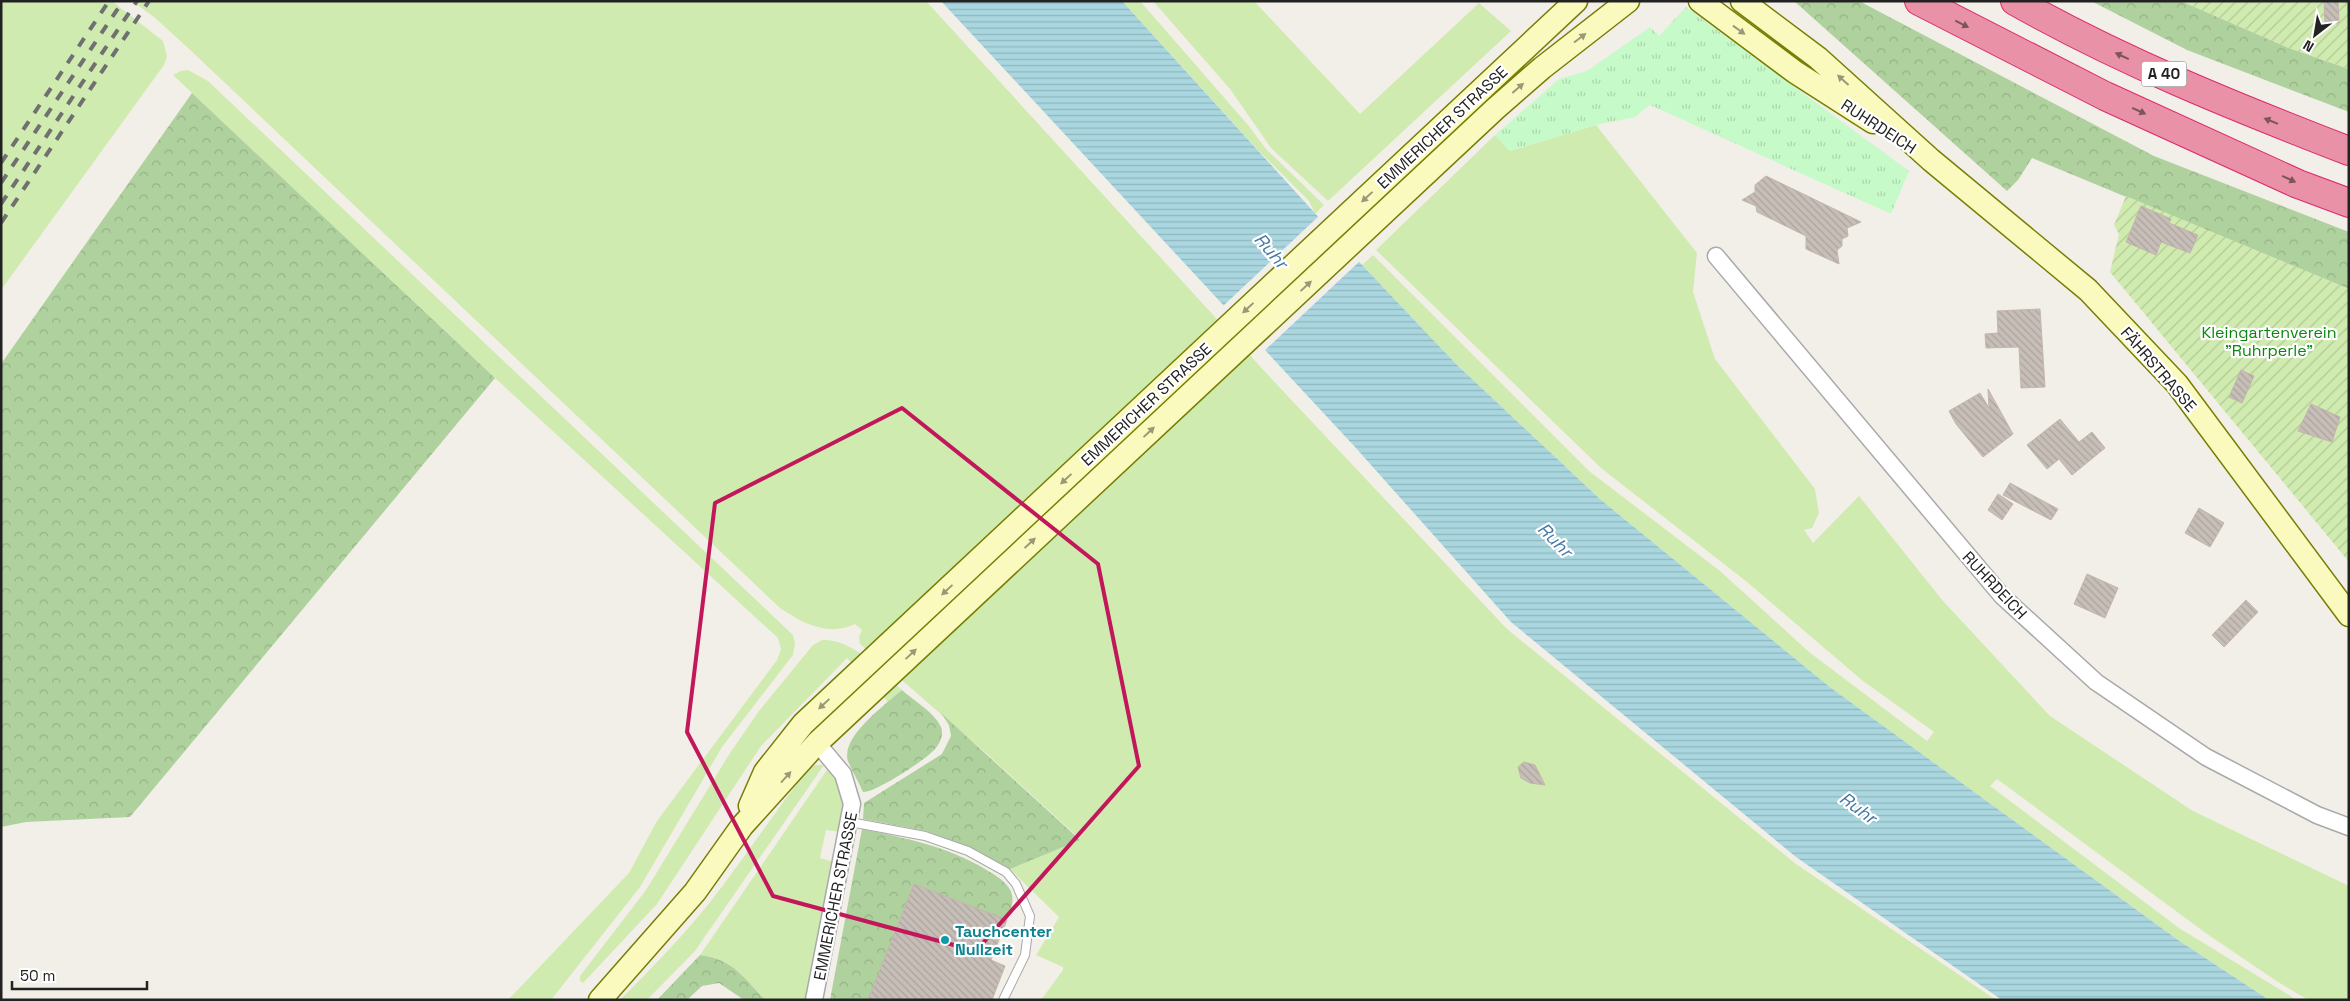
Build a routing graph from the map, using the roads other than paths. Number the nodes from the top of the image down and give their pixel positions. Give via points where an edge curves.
1 (1628, 1) edge
2 (1700, 1) edge
3 (1742, 1) edge
4 (1919, 1) edge
5 (2015, 1) edge
6 (1575, 2) edge
7 (2349, 151) edge
8 (1931, 160) junction
9 (2349, 203) edge
10 (1716, 256) dead end
11 (2349, 615) edge
12 (817, 743) junction
13 (850, 822) junction
14 (742, 826) junction
15 (2349, 827) edge
16 (600, 1000) edge
17 (814, 1000) edge
18 (1003, 1000) edge

12 -> 1 main road, EMMERICHER STRASSE via 1495,109
2 -> 8 main road, RUHRDEICH via 1796,72
8 -> 3 main road, RUHRDEICH via 1818,58
4 -> 9 highway, A 40 via 2105,96 2298,184
7 -> 5 highway, A 40 via 2122,56
6 -> 14 main road, EMMERICHER STRASSE via 803,724 766,772
8 - 11 main road, FÄHRSTRASSE via 2088,290 2176,384
10 - 15 street, RUHRDEICH via 2002,596 2096,682 2206,757 2317,815
12 - 13 street, EMMERICHER STRASSE via 843,774 852,804
14 -> 12 main road, EMMERICHER STRASSE
13 - 17 street, EMMERICHER STRASSE
13 - 18 lane via 925,836 968,852 1006,872 1016,884 1030,916 1025,955
14 - 16 main road, EMMERICHER STRASSE via 695,892

